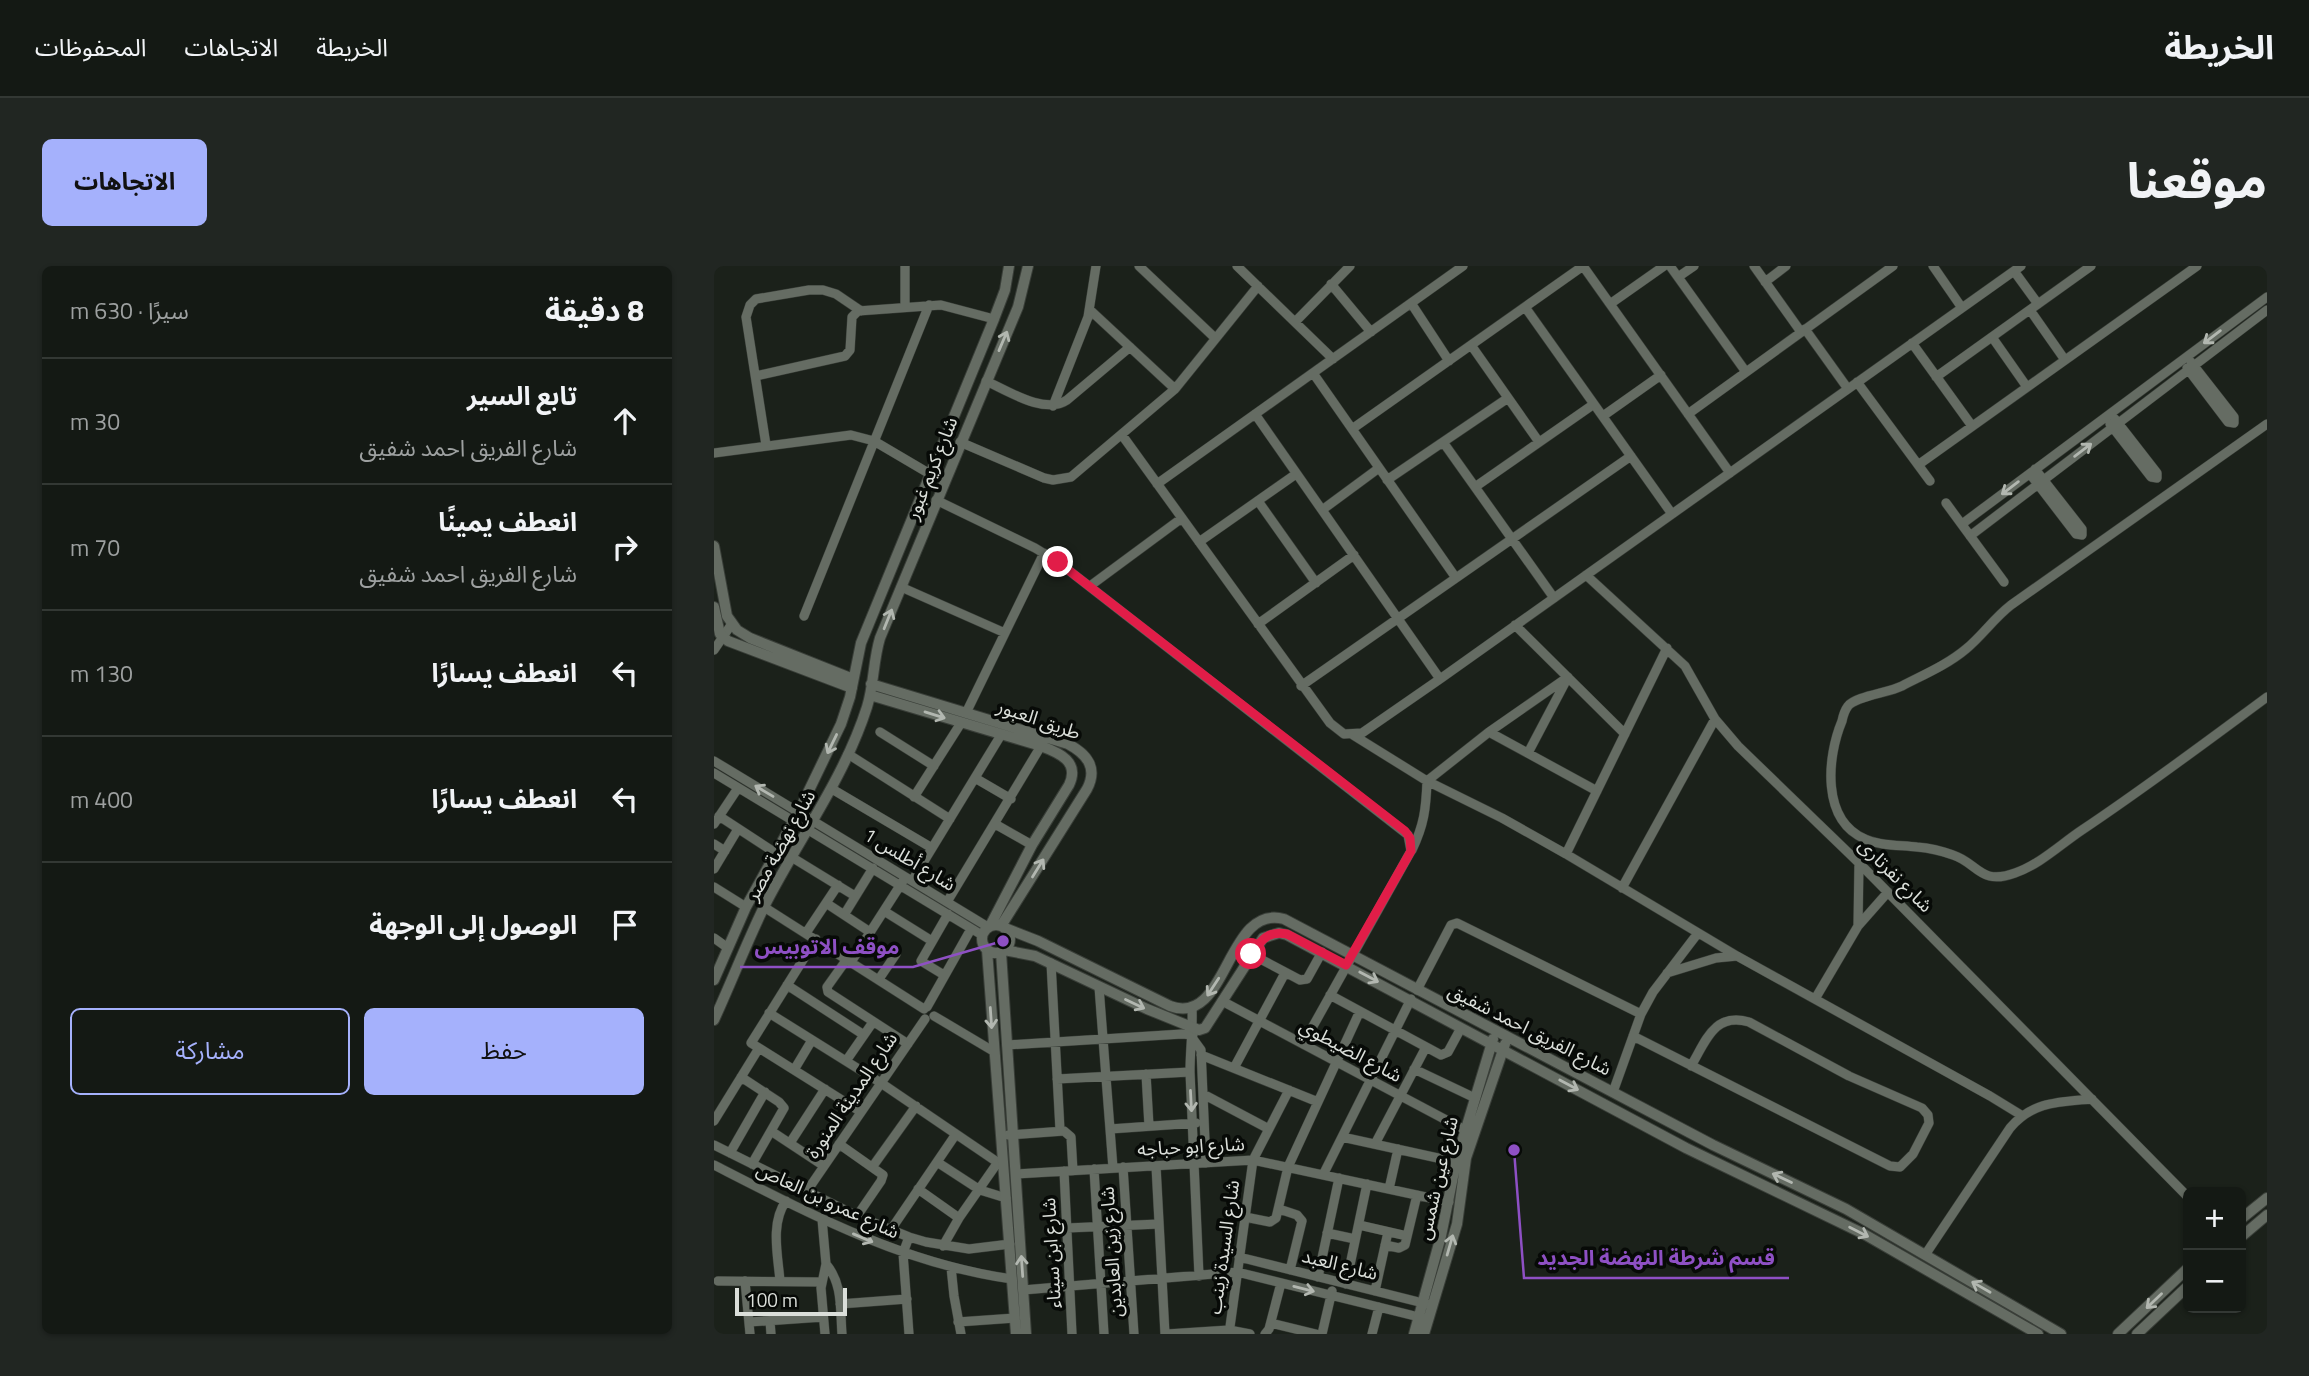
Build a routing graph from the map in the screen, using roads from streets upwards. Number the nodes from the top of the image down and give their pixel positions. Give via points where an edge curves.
1 (905, 266) edge
2 (1009, 266) edge
3 (1028, 266) edge
4 (1096, 266) edge
5 (1139, 266) edge
6 (1237, 266) edge
7 (1350, 266) edge
8 (1463, 266) edge
9 (1583, 266) edge
10 (1664, 266) edge
11 (1670, 266) edge
12 (1694, 266) edge
13 (1754, 266) edge
14 (1786, 266) edge
15 (1893, 266) edge
16 (1933, 266) edge
17 (2091, 266) edge
18 (2197, 266) edge
19 (2018, 268) edge
20 (1678, 277) junction
21 (1765, 282) junction
22 (1331, 284) junction
23 (1258, 286) junction
24 (1411, 303) junction
25 (1610, 304) junction
26 (929, 305) junction
27 (905, 307) junction
28 (1525, 307) junction
29 (2034, 307) junction
30 (1962, 308) junction
31 (2264, 308) edge
32 (1090, 310) junction
33 (861, 311) junction
34 (994, 319) junction
35 (1295, 321) junction
36 (1803, 331) junction
37 (1371, 332) junction
38 (1992, 337) junction
39 (1215, 338) junction
40 (1912, 343) junction
41 (1471, 345) junction
42 (1130, 347) junction
43 (2184, 358) junction
44 (1333, 359) junction
45 (1450, 360) junction
46 (2066, 360) junction
47 (2191, 368) junction
48 (1746, 372) junction
49 (1313, 373) junction
50 (755, 376) junction
51 (1661, 376) junction
52 (1936, 377) junction
53 (986, 381) junction
54 (1857, 382) junction
55 (2027, 387) junction
56 (1175, 389) junction
57 (1848, 389) junction
58 (1508, 398) junction
59 (1594, 404) junction
60 (1053, 406) junction
61 (1255, 414) junction
62 (1688, 414) junction
63 (2108, 415) junction
64 (1603, 416) junction
65 (2267, 424) edge
66 (2115, 425) junction
67 (1972, 426) junction
68 (1352, 429) junction
69 (1122, 435) junction
70 (874, 441) junction
71 (960, 442) junction
72 (1443, 442) junction
73 (1539, 442) junction
74 (766, 445) junction
75 (714, 453) edge
76 (1631, 456) junction
77 (1918, 465) junction
78 (1379, 468) junction
79 (2033, 472) junction
80 (1730, 473) junction
81 (930, 474) junction
82 (1296, 474) junction
83 (1387, 480) junction
84 (1930, 481) dead end
85 (2041, 482) junction
86 (1157, 484) junction
87 (1475, 487) junction
88 (936, 500) junction
89 (1258, 501) junction
90 (1946, 503) dead end
91 (1322, 510) junction
92 (1672, 514) junction
93 (1182, 518) junction
94 (1962, 524) junction
95 (1970, 536) junction
96 (1512, 539) junction
97 (1199, 542) junction
98 (714, 546) edge
99 (1044, 553) junction
100 (1354, 555) junction
101 (1586, 575) junction
102 (1456, 578) junction
103 (2004, 582) dead end
104 (1315, 583) junction
105 (1090, 586) junction
106 (901, 587) junction
107 (1553, 598) junction
108 (714, 607) edge
109 (804, 616) dead end
110 (1398, 619) junction
111 (729, 620) junction
112 (1258, 624) junction
113 (1516, 625) junction
114 (718, 633) edge
115 (1005, 633) junction
116 (1667, 648) junction
117 (714, 650) edge
118 (1568, 677) junction
119 (1440, 679) junction
120 (853, 683) junction
121 (1301, 686) junction
122 (870, 690) junction
123 (2267, 697) edge
124 (963, 718) junction
125 (1715, 719) junction
126 (880, 732) dead end
127 (1489, 733) junction
128 (1625, 734) junction
129 (1001, 735) junction
130 (1353, 735) junction
131 (1041, 746) junction
132 (1528, 753) junction
133 (848, 754) junction
134 (714, 761) edge
135 (1090, 764) junction
136 (934, 766) junction
137 (1073, 769) junction
138 (714, 773) edge
139 (975, 778) junction
140 (1427, 781) junction
141 (738, 788) junction
142 (832, 789) junction
143 (1597, 791) junction
144 (914, 797) junction
145 (1011, 799) junction
146 (796, 816) junction
147 (950, 819) junction
148 (1841, 819) junction
149 (716, 820) edge
150 (995, 824) junction
151 (811, 825) junction
152 (738, 829) junction
153 (1827, 831) junction
154 (714, 844) edge
155 (1032, 845) junction
156 (932, 848) junction
157 (725, 851) junction
158 (1411, 851) junction
159 (774, 852) junction
160 (1566, 854) junction
161 (793, 858) junction
162 (1859, 863) junction
163 (873, 868) junction
164 (714, 869) edge
165 (906, 881) junction
166 (838, 885) junction
167 (714, 887) edge
168 (1622, 888) junction
169 (1888, 892) junction
170 (855, 896) junction
171 (947, 902) junction
172 (826, 903) junction
173 (746, 906) junction
174 (764, 907) junction
175 (884, 911) junction
176 (948, 914) junction
177 (844, 915) junction
178 (1858, 926) junction
179 (971, 929) junction
180 (993, 929) junction
181 (870, 932) junction
182 (806, 933) junction
183 (1698, 933) junction
184 (714, 939) edge
185 (816, 939) junction
186 (932, 941) junction
187 (728, 948) junction
188 (987, 950) junction
189 (1003, 951) junction
190 (1322, 952) junction
191 (896, 954) dead end
192 (1251, 954) junction
193 (1737, 956) junction
194 (849, 960) junction
195 (1349, 961) junction
196 (1051, 963) junction
197 (1285, 973) junction
198 (1667, 973) junction
199 (944, 975) junction
200 (878, 979) junction
201 (714, 980) edge
202 (787, 985) junction
203 (1099, 987) junction
204 (1330, 995) junction
205 (1414, 995) junction
206 (1815, 999) junction
207 (1222, 1001) junction
208 (1192, 1008) junction
209 (1360, 1012) junction
210 (769, 1013) junction
211 (928, 1013) junction
212 (1640, 1014) junction
213 (714, 1020) edge
214 (873, 1021) junction
215 (1259, 1021) junction
216 (1461, 1028) junction
217 (1395, 1031) junction
218 (1495, 1031) junction
219 (1193, 1034) junction
220 (864, 1035) junction
221 (1633, 1036) junction
222 (1507, 1038) junction
223 (1103, 1039) junction
224 (812, 1040) junction
225 (1055, 1042) junction
226 (1491, 1043) junction
227 (908, 1044) junction
228 (1303, 1044) junction
229 (1007, 1045) junction
230 (1426, 1047) junction
231 (759, 1048) junction
232 (1503, 1049) junction
233 (993, 1051) junction
234 (1201, 1055) junction
235 (846, 1061) junction
236 (1337, 1062) junction
237 (1691, 1066) junction
238 (1234, 1068) junction
239 (1414, 1069) junction
240 (794, 1070) junction
241 (1190, 1072) junction
242 (1146, 1074) junction
243 (1106, 1076) junction
244 (741, 1077) junction
245 (1057, 1079) junction
246 (1370, 1080) junction
247 (881, 1083) junction
248 (825, 1089) junction
249 (1289, 1090) junction
250 (1613, 1092) junction
251 (765, 1093) junction
252 (1203, 1094) junction
253 (1401, 1096) junction
254 (1475, 1098) junction
255 (2092, 1099) junction
256 (1318, 1102) junction
257 (916, 1106) junction
258 (861, 1112) junction
259 (2021, 1115) junction
260 (714, 1121) edge
261 (1204, 1123) junction
262 (1192, 1124) junction
263 (1149, 1126) junction
264 (1110, 1129) junction
265 (1269, 1129) junction
266 (1060, 1130) junction
267 (1465, 1130) junction
268 (771, 1131) junction
269 (956, 1134) junction
270 (1013, 1135) junction
271 (1000, 1136) junction
272 (1342, 1138) junction
273 (790, 1143) junction
274 (839, 1144) junction
275 (1375, 1144) junction
276 (714, 1145) edge
277 (1398, 1149) junction
278 (730, 1153) junction
279 (1253, 1160) junction
280 (1456, 1161) junction
281 (937, 1162) junction
282 (1194, 1163) junction
283 (1206, 1163) junction
284 (752, 1164) junction
285 (1001, 1164) junction
286 (714, 1165) edge
287 (824, 1166) junction
288 (873, 1166) junction
289 (1156, 1166) junction
290 (1288, 1167) junction
291 (1118, 1168) junction
292 (1094, 1169) junction
293 (1069, 1171) junction
294 (1016, 1174) junction
295 (1323, 1175) junction
296 (1339, 1178) junction
297 (1367, 1184) junction
298 (918, 1189) junction
299 (1389, 1189) junction
300 (980, 1190) junction
301 (807, 1191) junction
302 (2183, 1192) edge
303 (1417, 1195) junction
304 (1006, 1198) junction
305 (2267, 1198) edge
306 (786, 1201) junction
307 (1448, 1202) junction
308 (1279, 1209) junction
309 (2267, 1214) edge
310 (2246, 1215) edge
311 (857, 1216) junction
312 (1245, 1217) junction
313 (959, 1218) junction
314 (822, 1219) junction
315 (2246, 1222) edge
316 (1159, 1224) junction
317 (1127, 1225) junction
318 (1359, 1225) junction
319 (1097, 1227) junction
320 (2252, 1227) junction
321 (1067, 1228) junction
322 (890, 1231) junction
323 (1388, 1232) junction
324 (2246, 1232) edge
325 (1327, 1233) junction
326 (1407, 1236) junction
327 (909, 1237) junction
328 (1897, 1238) junction
329 (1355, 1239) junction
330 (1010, 1244) junction
331 (1385, 1245) junction
332 (943, 1246) junction
333 (1890, 1249) junction
334 (903, 1254) junction
335 (1925, 1255) junction
336 (1240, 1257) junction
337 (826, 1264) junction
338 (951, 1267) junction
339 (1290, 1270) junction
340 (1237, 1272) junction
341 (2183, 1273) edge
342 (1199, 1276) junction
343 (1318, 1277) junction
344 (1012, 1279) junction
345 (1162, 1279) junction
346 (718, 1281) dead end
347 (745, 1281) junction
348 (780, 1281) junction
349 (1130, 1281) junction
350 (1335, 1281) junction
351 (821, 1282) junction
352 (1281, 1283) junction
353 (1101, 1284) junction
354 (1346, 1284) junction
355 (1070, 1286) junction
356 (1023, 1290) junction
357 (1375, 1291) junction
358 (2183, 1291) edge
359 (1331, 1295) junction
360 (907, 1299) junction
361 (840, 1304) junction
362 (1428, 1305) junction
363 (1379, 1307) junction
364 (2007, 1309) junction
365 (823, 1317) junction
366 (1015, 1318) junction
367 (1424, 1318) junction
368 (770, 1321) junction
369 (748, 1322) junction
370 (958, 1322) junction
371 (1271, 1323) junction
372 (1290, 1331) edge
373 (1229, 1332) edge
374 (750, 1334) edge
375 (771, 1334) edge
376 (825, 1334) edge
377 (842, 1334) edge
378 (909, 1334) edge
379 (961, 1334) edge
380 (1016, 1334) edge
381 (1026, 1334) edge
382 (1072, 1334) edge
383 (1104, 1334) edge
384 (1134, 1334) edge
385 (1166, 1334) edge
386 (1250, 1334) edge
387 (1265, 1334) edge
388 (1316, 1334) edge
389 (1322, 1334) edge
390 (1372, 1334) edge
391 (1414, 1334) edge
392 (1424, 1334) edge
393 (2038, 1334) edge
394 (2061, 1334) edge
395 (2118, 1334) edge
396 (2137, 1334) edge

1 - 27 street
2 - 34 street, شارع كريم غبور
53 -> 3 street, شارع كريم غبور via 1021,298
4 - 32 street
5 - 39 street
6 - 23 street
7 - 22 street
8 - 24 street
9 - 25 street
9 - 28 street
10 - 25 street
11 - 20 street
12 - 20 street
13 - 21 street
14 - 21 street
15 - 36 street
16 - 30 street
17 - 29 street
18 - 46 street
19 - 29 street
19 - 30 street
20 - 48 street
21 - 36 street
22 - 35 street
22 - 37 street
23 - 35 street
23 - 39 street
24 - 37 street
24 - 45 street
25 - 51 street
26 - 27 street
26 - 34 street
26 - 70 street
27 - 33 street
28 - 41 street
28 - 59 street
29 - 38 street
29 - 46 street
30 - 40 street
31 -> 43 street
31 - 47 street
32 - 42 street
32 - 60 street
33 - 50 street via 852,317 850,350 845,356
33 - 50 street via 823,290 756,299 746,317
34 - 81 street, شارع كريم غبور
35 - 44 street
36 - 48 street
36 - 57 street
37 - 44 street
38 - 52 street
38 - 55 street
39 - 56 street
40 - 52 street
40 - 54 street
41 - 45 street
41 - 58 street
42 - 56 street
42 - 60 street via 1067,400
43 - 47 street
43 - 63 street
44 - 49 street
45 - 68 street
46 - 55 street
47 - 47 street via 2228,422 2234,423 2234,417
47 - 66 street
48 - 62 street
49 - 61 street
49 - 68 street
50 - 74 street
51 - 62 street
51 - 64 street
52 - 67 street
53 - 60 street
53 - 71 street, شارع كريم غبور
54 - 57 street
54 - 77 street
55 - 67 street
56 - 69 street
57 - 80 street
58 - 72 street
58 - 73 street
59 - 64 street
59 - 73 street
61 - 82 street
61 - 86 street
62 - 80 street
63 - 66 street
63 - 79 street
64 - 76 street
65 - 148 street via 2006,609 1950,661 1894,690 1849,705 1830,759
66 - 66 street via 2151,477 2157,478 2157,473
85 -> 66 street
67 - 77 street
68 - 78 street
69 - 71 street via 1079,472 1062,480 1044,478
69 - 86 street
70 - 74 street via 845,434
70 - 81 street
70 - 109 street
71 - 88 street, شارع كريم غبور
72 - 83 street
72 - 87 street
73 - 87 street
74 - 75 street
76 - 92 street
76 - 96 street
77 - 84 street
78 - 83 street
78 - 91 street
79 - 85 street
79 -> 94 street
80 - 92 street
81 - 120 street, شارع كريم غبور via 864,635
82 - 89 street
82 - 91 street
83 - 102 street
85 - 85 street via 2076,534 2082,535 2082,529
85 - 95 street
86 - 93 street
87 - 96 street
88 - 99 street
88 - 106 street, شارع كريم غبور
89 - 97 street
89 - 104 street
90 - 94 street
91 - 100 street
92 - 101 street
93 - 97 street
93 - 105 street
94 - 95 street
95 - 103 street
96 - 102 street
96 - 107 street
97 - 112 street
98 - 111 street
99 - 105 street
99 - 115 street
100 - 104 street
100 - 110 street
101 - 107 street
101 - 116 street, شارع نفرتارى
102 - 110 street
104 - 112 street
105 - 158 street via 1405,831
106 - 115 street
122 -> 106 street, شارع كريم غبور via 878,645
107 - 113 street
108 - 114 street
110 - 119 street
110 - 121 street
111 - 114 street
111 - 120 street via 750,638
112 - 121 street
113 - 118 street
113 - 119 street
114 - 117 street
114 - 120 street via 728,641
115 - 124 street
116 - 125 street, شارع نفرتارى via 1692,676
116 - 128 street
118 - 127 street
118 - 128 street
118 - 132 street
119 - 130 street
120 -> 146 street, شارع نهضة مصر via 841,724
121 - 130 street via 1336,730
122 - 124 street, طريق العبور
122 - 133 street, شارع نهضة مصر
123 - 148 street via 2140,791 2017,873 1983,875 1955,855 1875,843 1856,834
124 - 129 street, طريق العبور
124 - 135 street, طريق العبور via 1068,744
124 - 136 street
125 - 153 street, شارع نفرتارى
125 - 168 street
126 - 136 street
127 - 132 street
127 - 140 street
128 - 143 street
129 - 131 street, طريق العبور
129 - 139 street
130 - 140 street
131 - 137 street, طريق العبور via 1063,756
131 - 145 street
132 - 143 street
133 - 142 street, شارع نهضة مصر
133 - 144 street
146 -> 134 street
135 - 137 street
180 -> 135 street, طريق العبور via 1087,789 1092,777
136 - 144 street
137 - 155 street, طريق العبور via 1069,785
138 - 141 street
139 - 145 street
139 - 147 street
140 - 158 street via 1422,830
140 - 160 street
141 - 146 street
141 - 149 street
142 - 151 street, شارع نهضة مصر
142 - 156 street
143 - 160 street
144 - 147 street
145 - 150 street
146 - 151 street
146 - 159 street, شارع نهضة مصر
147 - 156 street
148 - 153 street
149 - 152 street
150 - 155 street
150 - 171 street
151 - 161 street, شارع نهضة مصر
151 - 163 street, شارع أطلس 1
151 - 165 street, شارع أطلس 1
152 - 157 street
152 - 159 street
153 - 162 street, شارع نفرتارى
154 - 157 street
155 - 180 street, طريق العبور
156 - 165 street
157 - 164 street
158 - 195 street
159 - 173 street, شارع نهضة مصر
160 - 168 street
161 - 166 street
161 - 174 street, شارع نهضة مصر
162 - 169 street, شارع نفرتارى
162 - 178 street
163 - 165 street, شارع أطلس 1
163 - 170 street
165 - 171 street, شارع أطلس 1
165 - 175 street
165 - 176 street, شارع أطلس 1
166 - 170 street
166 - 172 street
167 - 173 street
168 - 183 street
169 - 178 street
169 - 255 street, شارع نفرتارى
170 - 177 street
171 - 180 street, شارع أطلس 1
172 - 177 street
172 - 182 street
173 - 187 street, شارع نهضة مصر
174 - 182 street
174 - 213 street, شارع نهضة مصر
175 - 181 street
175 - 186 street
176 - 179 street, شارع أطلس 1
176 - 186 street
177 - 181 street
178 - 206 street
179 - 180 street, شارع أطلس 1
179 - 199 street, شارع المدينة المنورة
180 - 188 street via 983,945
180 - 189 street via 1010,940
180 - 208 street via 1038,941 1170,1006
181 - 194 street
182 - 185 street
183 - 193 street
183 - 198 street
184 - 187 street
185 - 194 street
185 - 202 street
186 - 199 street via 921,961
187 - 201 street, شارع نهضة مصر
188 - 189 street
188 -> 233 street
189 - 196 street
189 - 229 street
190 - 192 street, شارع الفريق احمد شفيق via 1279,933 1263,938
190 - 195 street, شارع الفريق احمد شفيق
190 - 197 street via 1307,979 1296,980
191 - 200 street
192 - 197 street
192 - 207 street, شارع الفريق احمد شفيق
193 - 198 street
193 - 206 street
194 - 200 street
194 - 214 street via 827,991
195 - 204 street
195 - 205 street, شارع الفريق احمد شفيق
195 -> 208 street, شارع الفريق احمد شفيق via 1284,919 1262,919 1247,933 1205,1000
196 - 203 street
196 - 225 street
197 - 215 street
198 - 212 street
199 - 211 street, شارع المدينة المنورة
200 - 211 street
202 - 210 street
202 - 220 street
203 -> 219 street
203 - 223 street, شارع زين العابدين
204 - 209 street
204 - 228 street
205 - 212 street via 1451,925 1457,923
205 - 216 street, شارع الفريق احمد شفيق
205 - 217 street
205 - 218 street, شارع الفريق احمد شفيق
206 - 259 street
207 - 215 street, شارع الضيطوي
207 - 219 street, شارع الفريق احمد شفيق via 1205,1028
208 - 219 street
209 - 217 street
209 - 236 street
210 - 224 street
210 - 231 street via 751,1043
211 - 227 street, شارع المدينة المنورة
211 - 233 street
212 - 221 street
214 - 220 street
214 - 227 street
215 - 228 street, شارع الضيطوي
215 - 238 street
216 - 226 street, شارع الفريق احمد شفيق
216 - 230 street via 1445,1055
217 - 230 street
217 - 246 street
218 - 222 street, شارع الفريق احمد شفيق
218 - 226 street, شارع عين شمس
219 - 223 street
219 - 234 street
219 - 241 street
220 - 235 street
221 - 237 street
221 - 250 street
222 - 232 street, شارع عين شمس
222 - 250 street, شارع الفريق احمد شفيق
223 - 225 street
223 - 243 street, شارع زين العابدين
224 - 235 street
224 - 240 street
225 - 229 street
225 - 245 street
226 - 232 street, شارع الفريق احمد شفيق
226 - 254 street, شارع عين شمس
227 - 247 street, شارع المدينة المنورة
228 - 236 street, شارع الضيطوي
229 - 270 street
230 - 239 street
231 - 240 street
231 - 244 street
232 -> 333 street, شارع الفريق احمد شفيق via 1686,1148
362 -> 232 street, شارع عين شمس via 1457,1224 1466,1158
233 - 271 street
234 - 238 street
234 - 252 street
235 - 247 street
236 - 246 street, شارع الضيطوي
236 - 256 street
237 - 237 street via 1890,1167 1908,1162 1929,1123 1922,1108 1738,1019 1713,1030
238 - 249 street
239 - 253 street
239 - 254 street
240 - 248 street
241 - 242 street
241 -> 262 street
242 - 243 street
242 - 263 street
243 - 245 street
243 - 264 street, شارع زين العابدين
244 - 251 street
244 - 260 street
245 - 266 street
246 - 253 street, شارع الضيطوي
246 - 272 street
247 - 257 street
247 - 258 street, شارع المدينة المنورة
248 - 258 street
248 - 273 street
249 - 256 street
249 - 265 street, شارع السيدة زينب
328 -> 250 street, شارع الفريق احمد شفيق
251 - 268 street via 784,1108
251 - 278 street
252 - 261 street
252 - 265 street
253 - 267 street, شارع الضيطوي
253 - 275 street
254 - 267 street, شارع عين شمس
255 - 259 street via 2045,1105
255 - 302 street, شارع نفرتارى
256 - 290 street
257 - 269 street
257 - 288 street
258 - 274 street, شارع المدينة المنورة
259 - 335 street
261 - 262 street
261 - 283 street
262 - 263 street
262 - 282 street
263 - 264 street
264 - 291 street, شارع زين العابدين
265 - 279 street, شارع السيدة زينب
266 - 270 street
266 - 293 street, شارع ابن سيناء via 1071,1137
267 - 280 street, شارع عين شمس
268 - 273 street
268 - 284 street
269 - 281 street
269 - 285 street
270 - 271 street
270 - 294 street
271 - 285 street
272 - 275 street
272 - 295 street
273 - 287 street
274 - 287 street, شارع المدينة المنورة
274 - 288 street
275 - 277 street
276 - 278 street, شارع عمرو بن العاص
277 - 280 street
277 - 299 street
278 - 284 street, شارع عمرو بن العاص
279 - 283 street, شارع ابو حباجه
279 - 290 street, شارع ابو حباجه
279 - 312 street, شارع السيدة زينب
280 - 307 street, شارع عين شمس
281 - 298 street
281 - 300 street
282 - 283 street, شارع ابو حباجه
282 - 289 street, شارع ابو حباجه
282 - 342 street
284 - 301 street, شارع عمرو بن العاص
285 - 300 street
285 - 304 street
286 - 306 street, شارع عمرو بن العاص
287 - 301 street, شارع المدينة المنورة
288 - 311 street via 882,1172 882,1179
289 - 291 street, شارع ابو حباجه
289 - 316 street
290 - 295 street, شارع ابو حباجه
290 - 308 street
291 - 292 street, شارع ابو حباجه
291 - 317 street, شارع زين العابدين
292 - 293 street, شارع ابو حباجه
292 - 319 street
293 - 294 street, شارع ابو حباجه
293 - 321 street, شارع ابن سيناء
356 -> 294 street
295 - 296 street, شارع ابو حباجه
296 - 297 street, شارع ابو حباجه
296 - 325 street
297 - 299 street, شارع ابو حباجه
297 - 318 street
298 - 313 street
298 - 322 street
299 - 303 street, شارع ابو حباجه
300 - 304 street
300 - 313 street
301 - 311 street, شارع عمرو بن العاص
303 - 307 street, شارع ابو حباجه
303 - 326 street
304 - 330 street
305 - 310 street
306 - 314 street, شارع عمرو بن العاص
306 - 348 street via 777,1221
307 - 362 street, شارع عين شمس
308 - 312 street via 1273,1221
308 - 339 street via 1302,1221
309 - 320 street
311 - 322 street, شارع عمرو بن العاص
312 - 336 street, شارع السيدة زينب
313 - 332 street
314 -> 334 street, شارع عمرو بن العاص
314 - 337 street
315 - 320 street
316 - 317 street
316 - 345 street
317 - 319 street
317 - 349 street, شارع زين العابدين
318 - 323 street
318 - 329 street
319 - 321 street
319 - 353 street
320 - 324 street
321 - 355 street, شارع ابن سيناء
322 - 327 street, شارع عمرو بن العاص
323 - 326 street
323 - 331 street
325 - 329 street
325 - 343 street
326 - 331 street via 1402,1248
327 - 332 street, شارع عمرو بن العاص
327 - 334 street
328 - 333 street
328 - 335 street, شارع الفريق احمد شفيق
329 - 354 street
330 - 332 street, شارع عمرو بن العاص via 969,1250
330 - 344 street
331 - 357 street
333 - 364 street, شارع الفريق احمد شفيق
334 - 338 street, شارع عمرو بن العاص
334 - 360 street
364 -> 335 street, شارع الفريق احمد شفيق
336 - 339 street, شارع العبد
336 - 340 street, شارع السيدة زينب
337 - 351 street
337 - 361 street via 836,1279
338 - 344 street, شارع عمرو بن العاص
338 - 370 street
339 - 343 street, شارع العبد
340 - 342 street
340 - 352 street, شارع العبد
340 - 373 street, شارع السيدة زينب
341 -> 395 street
342 - 345 street
343 - 350 street, شارع العبد
344 - 366 street
345 - 349 street
345 - 385 street
346 - 347 street
347 - 348 street
347 - 369 street
348 - 351 street
349 - 353 street
349 - 384 street, شارع زين العابدين
350 - 354 street, شارع العبد
350 - 359 street
351 - 365 street
352 -> 359 street, شارع العبد
352 - 371 street
353 - 355 street
353 - 383 street
354 - 357 street, شارع العبد
355 - 356 street
355 - 382 street, شارع ابن سيناء
356 - 381 street
357 - 362 street, شارع العبد
358 - 396 street
359 - 363 street, شارع العبد
359 - 389 street
360 - 361 street
360 - 378 street
361 - 377 street
362 - 367 street, شارع عين شمس
363 - 367 street, شارع العبد
363 - 390 street
364 - 393 street, شارع الفريق احمد شفيق
364 - 394 street, شارع الفريق احمد شفيق
365 - 368 street
365 - 376 street
366 - 370 street
366 - 380 street
367 - 391 street, شارع عين شمس
367 - 392 street, شارع عين شمس
368 - 369 street
368 - 375 street
369 - 374 street
370 - 379 street
371 - 372 street
371 - 387 street
372 - 388 street
373 - 385 street
373 - 386 street

